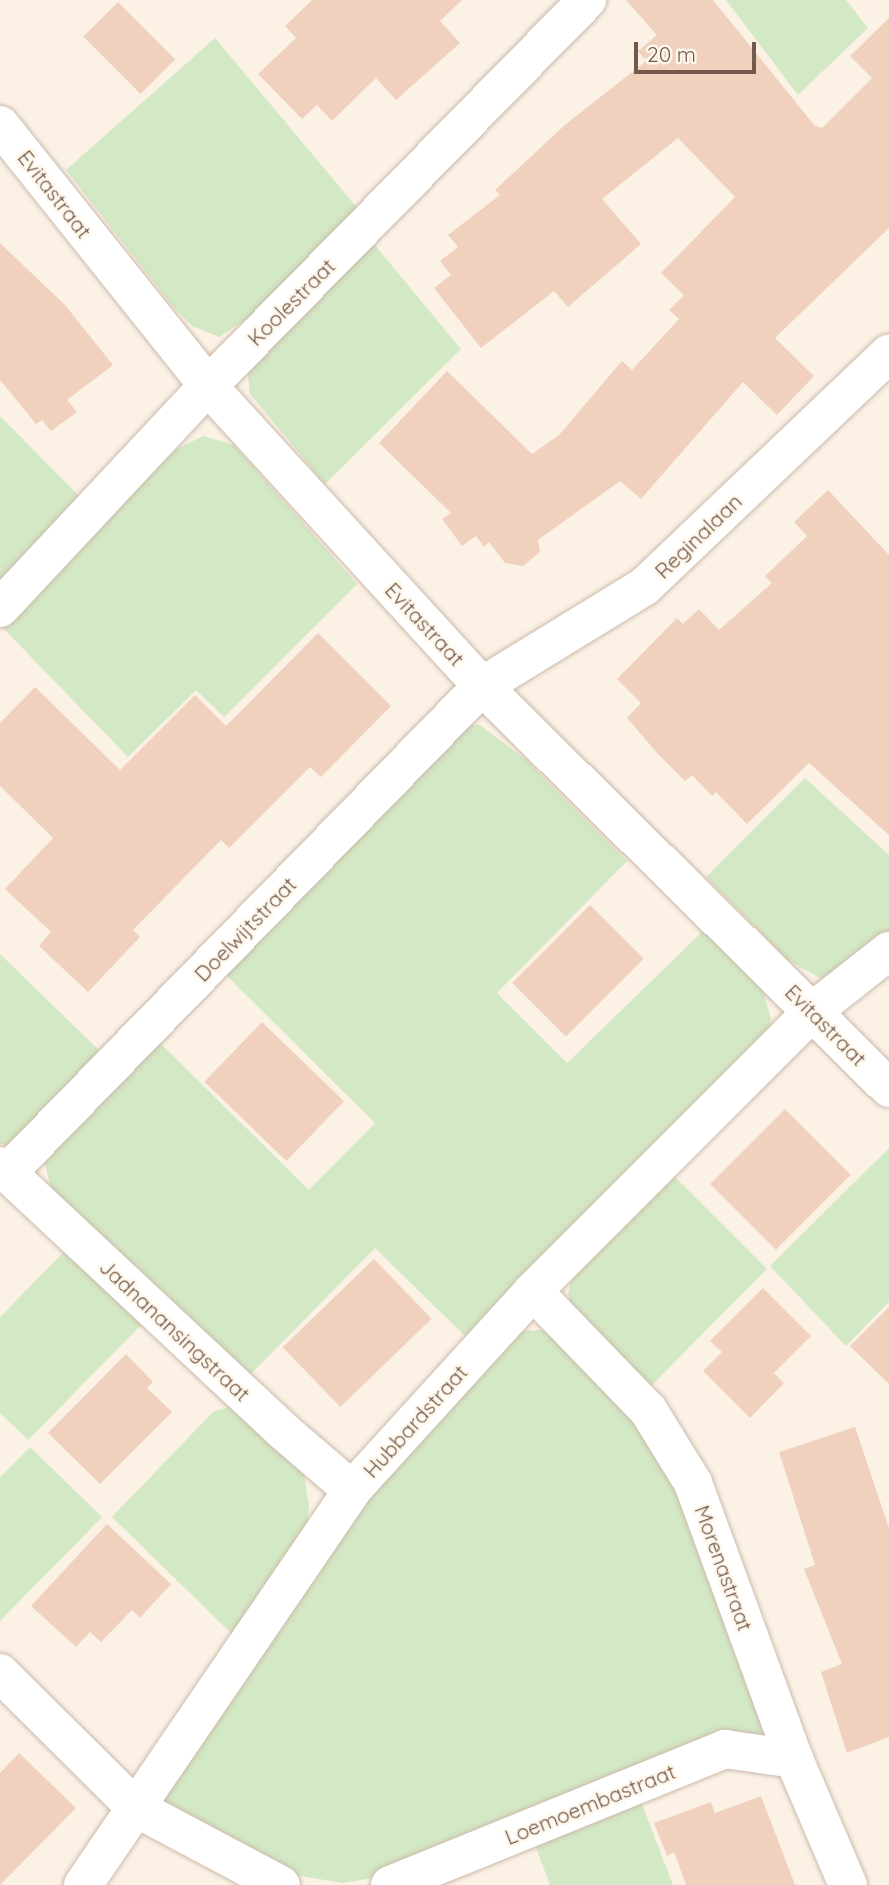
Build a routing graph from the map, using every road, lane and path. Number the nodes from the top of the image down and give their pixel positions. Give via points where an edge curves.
1 (587, 0) edge
2 (0, 125) edge
3 (889, 354) edge
4 (208, 386) junction
5 (0, 608) edge
6 (482, 686) junction
7 (889, 951) edge
8 (813, 1011) junction
9 (889, 1088) edge
10 (4, 1170) edge
11 (533, 1291) junction
12 (352, 1490) junction
13 (0, 1673) edge
14 (794, 1759) junction
15 (136, 1808) junction
16 (83, 1885) edge
17 (281, 1885) edge
18 (390, 1885) edge
19 (848, 1885) edge

1 - 4 street, Koolestraat
2 - 4 street, Evitastraat
3 - 6 street, Reginalaan via 645,586
4 - 5 street, Koolestraat
4 - 6 street, Evitastraat
6 - 8 street, Evitastraat
6 - 10 street, Doelwijtstraat
7 - 8 street, Hubbardstraat
8 - 9 street, Evitastraat
8 - 11 street, Hubbardstraat
10 - 12 street, Jadnanansingstraat
11 - 12 street, Hubbardstraat
11 - 14 street, Morenastraat via 648,1410 673,1444 693,1483
12 - 15 street, Hubbardstraat
13 - 15 street
14 - 18 street, Loemoembastraat via 725,1749
14 - 19 street, Morenastraat
15 - 16 street, Hubbardstraat
15 - 17 street

